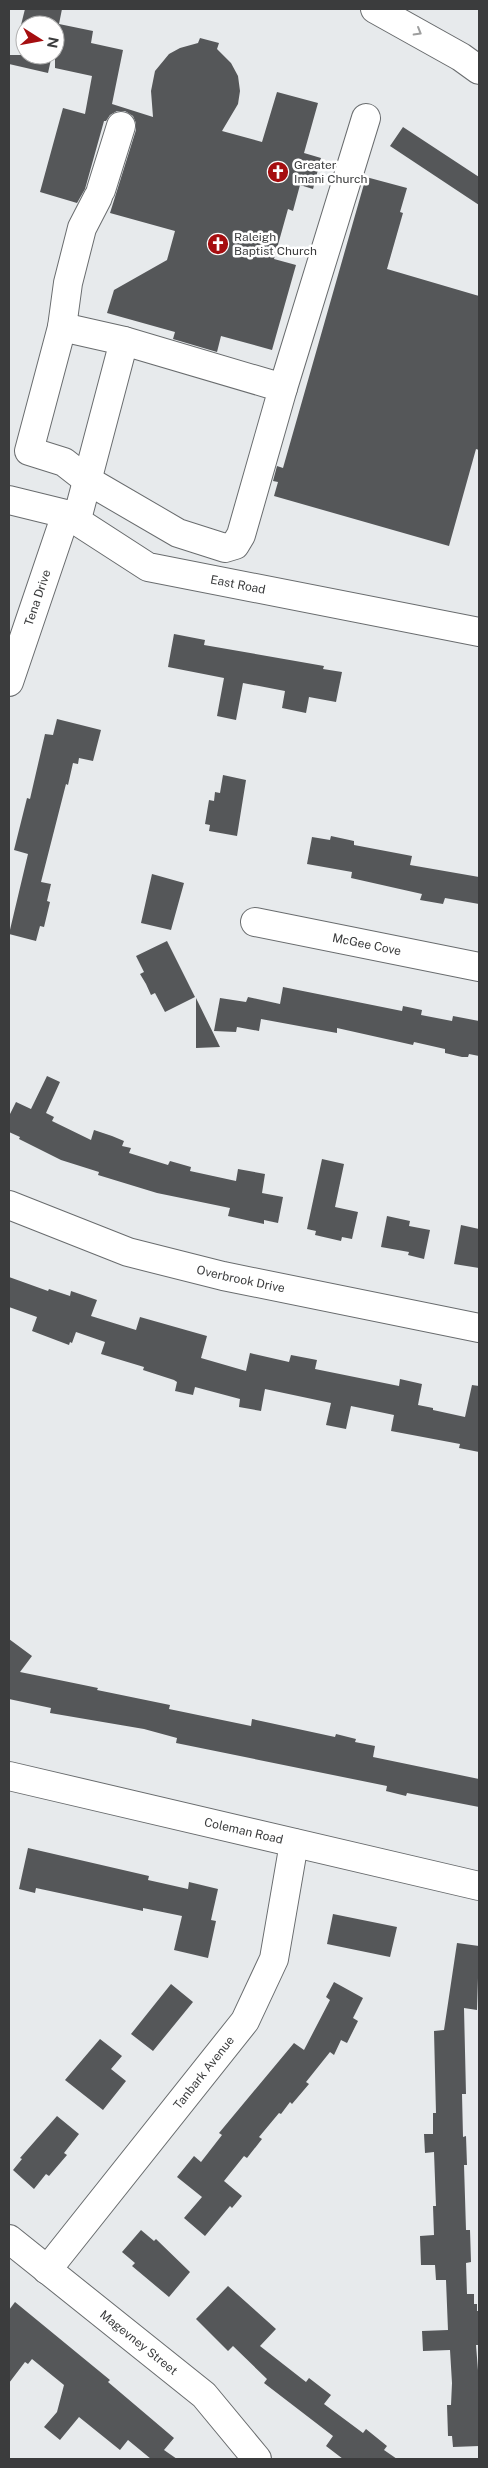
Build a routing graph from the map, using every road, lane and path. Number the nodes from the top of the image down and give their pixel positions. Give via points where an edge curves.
1 (375, 9) edge
2 (479, 70) edge
3 (366, 118) dead end
4 (121, 126) dead end
5 (62, 327) junction
6 (124, 341) junction
7 (283, 388) junction
8 (87, 480) junction
9 (9, 500) edge
10 (71, 517) junction
11 (194, 538) junction
12 (191, 575) junction
13 (479, 632) edge
14 (9, 682) edge
15 (255, 922) dead end
16 (479, 967) edge
17 (9, 1205) edge
18 (479, 1328) edge
19 (9, 1776) edge
20 (294, 1843) junction
21 (479, 1886) edge
22 (9, 2239) edge
23 (47, 2270) junction
24 (257, 2459) edge

1 -> 2 street
3 - 7 street
4 - 5 street via 100,193 82,228 68,283
5 - 6 street
5 - 8 street via 28,448 32,453 64,462
6 - 7 street
6 - 8 street, Tena Drive
7 - 11 street via 241,535 235,546 225,548
8 - 10 street, Tena Drive
8 - 11 street via 178,533
9 - 10 street, East Road
10 - 12 street, East Road via 148,566
10 - 14 street, Tena Drive
11 - 12 street
12 - 13 street, East Road
15 - 16 street, McGee Cove
17 - 18 street, Overbrook Drive via 128,1252 223,1276
19 - 20 street, Coleman Road
20 - 21 street, Coleman Road
20 - 23 street, Tanbark Avenue via 274,1959 245,2021
22 - 23 street, Magevney Street
23 - 24 street, Magevney Street via 204,2395

